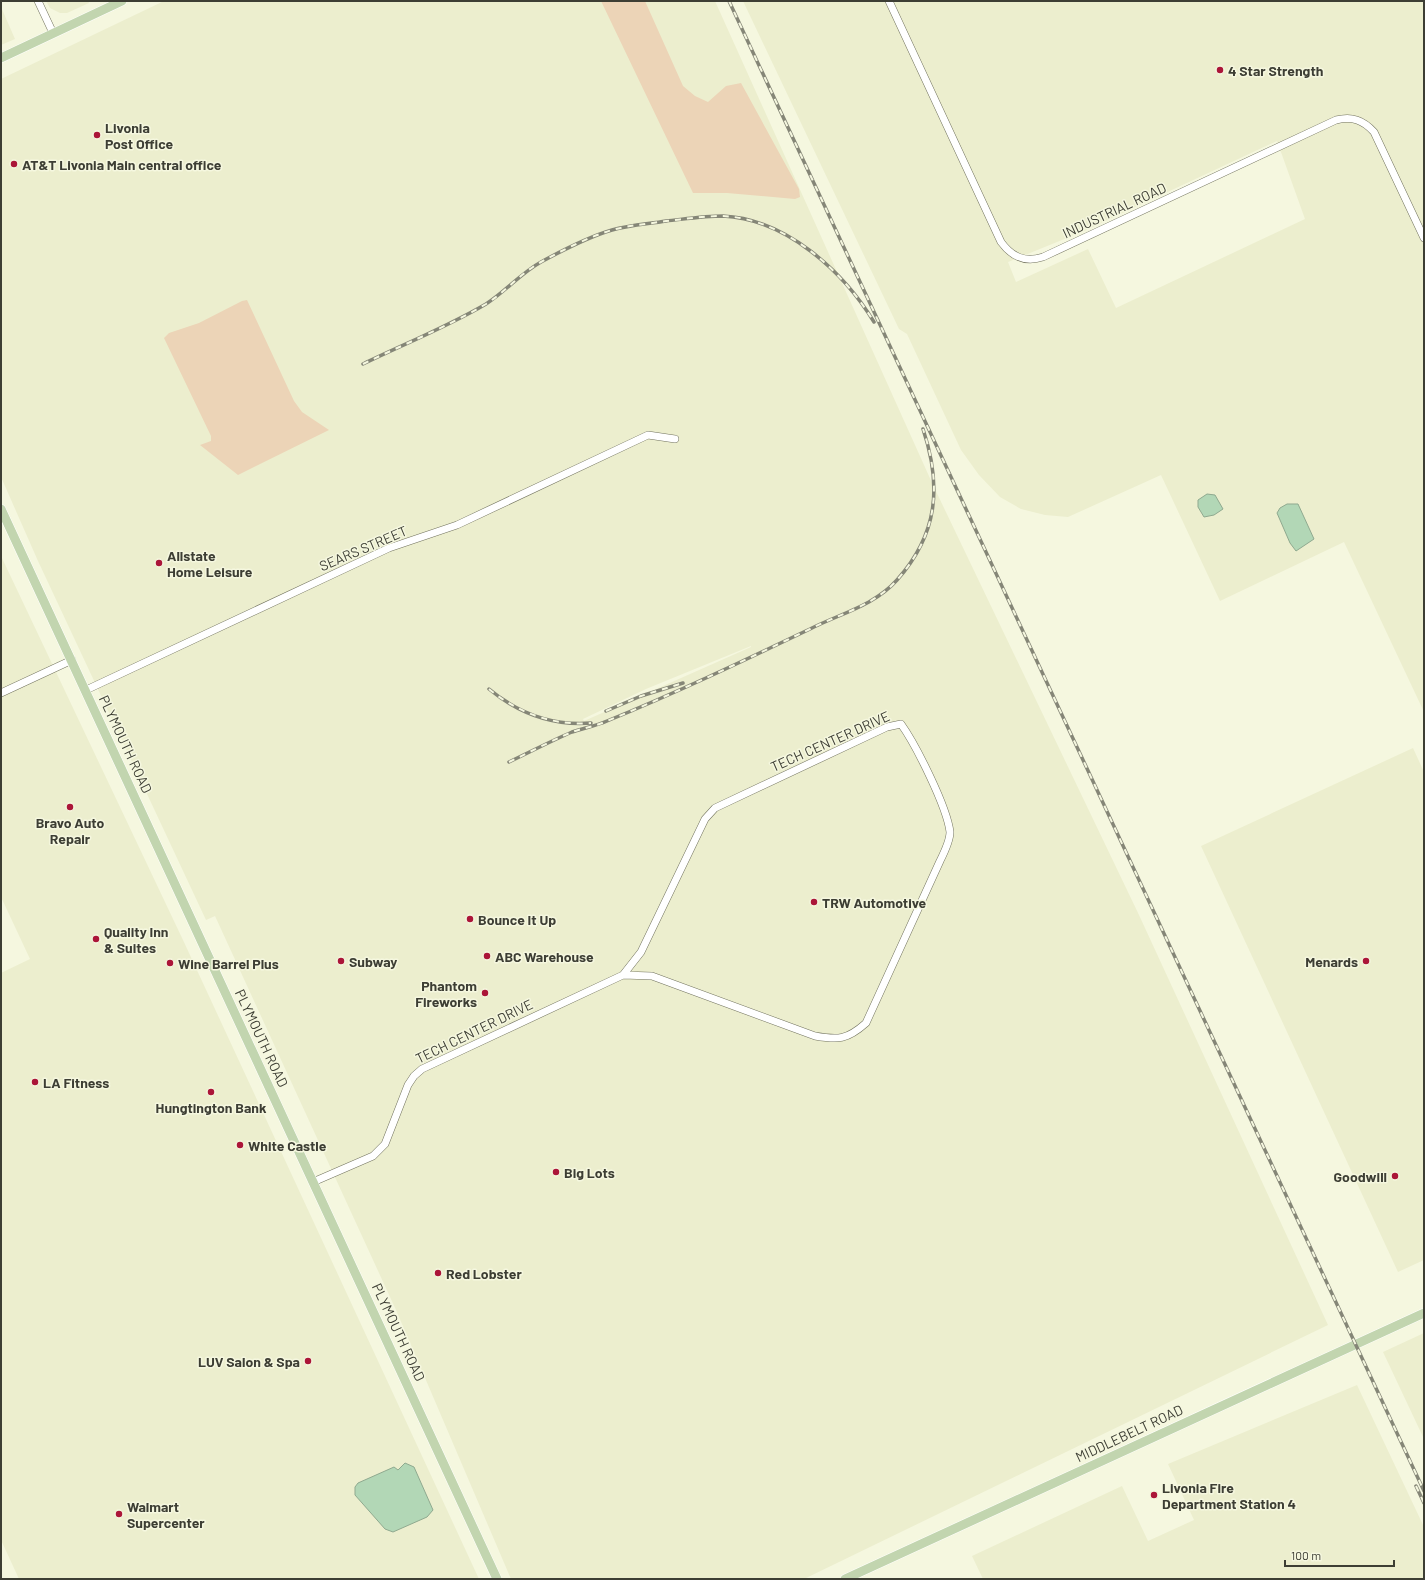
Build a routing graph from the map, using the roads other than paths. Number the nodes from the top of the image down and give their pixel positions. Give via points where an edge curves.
1 (38, 1) edge
2 (122, 1) edge
3 (889, 1) edge
4 (53, 33) junction
5 (1, 58) edge
6 (1424, 238) edge
7 (675, 438) dead end
8 (1, 509) edge
9 (72, 660) junction
10 (86, 690) junction
11 (1, 693) edge
12 (623, 975) junction
13 (313, 1182) junction
14 (1424, 1313) edge
15 (497, 1579) edge
16 (845, 1579) edge

1 - 4 street
2 - 4 main road
3 - 6 street, INDUSTRIAL ROAD via 1001,242 1012,254 1020,258 1028,260 1043,257 1336,120 1346,118 1361,121 1374,132
4 - 5 main road
7 - 10 street, SEARS STREET via 648,435 458,525 389,548
8 - 9 main road, PLYMOUTH ROAD
9 - 10 main road, PLYMOUTH ROAD
9 - 11 street
10 - 13 main road, PLYMOUTH ROAD
12 - 12 street, TECH CENTER DRIVE via 652,976 815,1036 837,1040 854,1034 866,1024 925,897 950,834 946,814 911,737 901,724 887,727 715,808 704,819 641,952
12 - 13 street, TECH CENTER DRIVE via 422,1069 408,1085 381,1150 373,1156
13 - 15 main road, PLYMOUTH ROAD
14 - 16 main road, MIDDLEBELT ROAD

